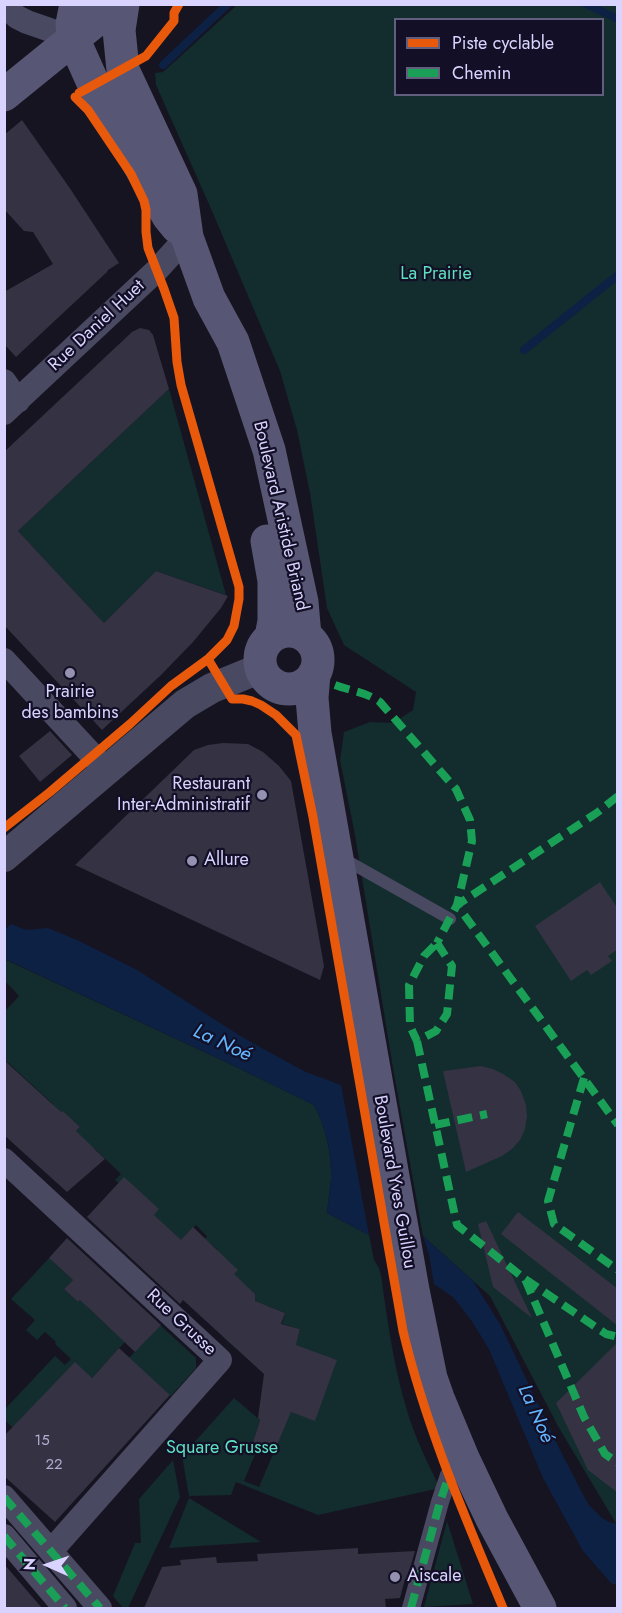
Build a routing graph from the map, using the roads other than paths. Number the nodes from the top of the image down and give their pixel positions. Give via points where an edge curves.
1 (76, 4) edge
2 (116, 4) edge
3 (123, 4) edge
4 (4, 5) edge
5 (73, 38) junction
6 (4, 95) edge
7 (187, 237) junction
8 (209, 298) junction
9 (9, 398) edge
10 (305, 636) junction
11 (272, 637) junction
12 (4, 660) edge
13 (314, 674) junction
14 (269, 677) junction
15 (315, 733) junction
16 (106, 771) junction
17 (336, 854) junction
18 (4, 857) edge
19 (450, 919) dead end
20 (4, 1160) edge
21 (449, 1475) dead end
22 (4, 1497) edge
23 (4, 1536) edge
24 (51, 1551) junction
25 (65, 1608) edge
26 (100, 1608) edge
27 (411, 1608) edge
28 (540, 1608) edge

1 - 5 main road
2 - 5 main road
3 - 7 main road, Boulevard Aristide Briand via 119,30 123,70 181,194
4 - 5 street via 27,22
5 - 6 main road
5 - 7 main road, Boulevard Aristide Briand via 94,85 168,216
7 - 8 main road, Boulevard Aristide Briand
7 - 9 street, Rue Daniel Huet via 157,270
8 - 10 main road, Boulevard Aristide Briand via 233,342 269,450 302,602
8 - 11 main road, Boulevard Aristide Briand via 218,364 257,491 274,581
10 - 11 main road, Boulevard Aristide Briand via 284,631
10 - 13 main road, Boulevard Aristide Briand via 317,653
11 - 14 main road, Boulevard Aristide Briand via 262,647 260,661
12 - 16 street
13 - 14 main road via 302,686 285,689
13 - 15 main road, Boulevard Yves Guillou
14 - 15 main road
14 - 16 street via 212,688 185,704
15 - 17 main road, Boulevard Yves Guillou via 321,815
16 - 18 street
17 - 19 lane
17 - 28 main road, Boulevard Yves Guillou via 358,1026 431,1378 467,1468
20 - 24 street, Rue Grusse via 220,1360
21 - 27 street
22 - 24 street
23 - 25 street
24 - 26 street

